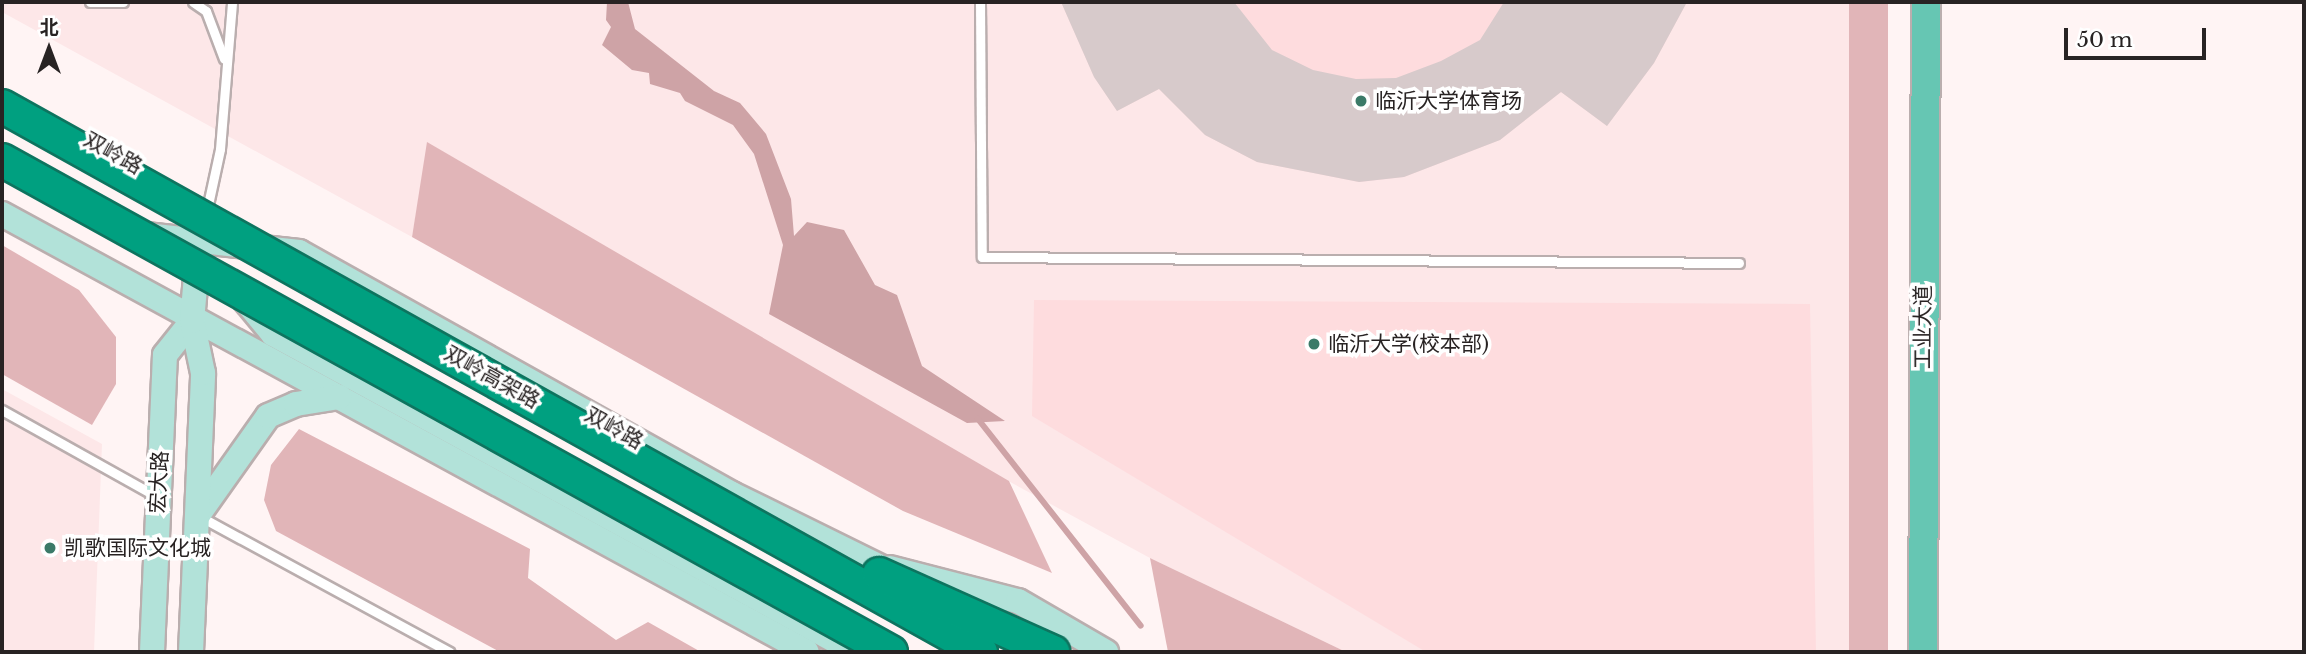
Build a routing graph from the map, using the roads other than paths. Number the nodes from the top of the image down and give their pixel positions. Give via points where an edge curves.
1 (90, 2) edge
2 (123, 2) edge
3 (193, 2) edge
4 (232, 2) edge
5 (980, 2) edge
6 (1926, 2) edge
7 (1944, 2) edge
8 (225, 60) junction
9 (2, 91) edge
10 (2, 106) edge
11 (2, 160) edge
12 (2, 172) edge
13 (2, 214) edge
14 (200, 243) junction
15 (1739, 263) dead end
16 (192, 321) junction
17 (339, 397) junction
18 (2, 410) edge
19 (455, 459) junction
20 (561, 491) junction
21 (159, 498) junction
22 (732, 510) junction
23 (198, 515) junction
24 (644, 515) junction
25 (884, 566) junction
26 (152, 652) edge
27 (191, 652) edge
28 (449, 652) edge
29 (807, 652) edge
30 (846, 652) edge
31 (856, 652) edge
32 (891, 652) edge
33 (981, 652) edge
34 (1015, 652) edge
35 (1053, 652) edge
36 (1106, 652) edge
37 (1923, 652) edge
38 (1941, 652) edge

1 - 2 lane
3 - 8 lane via 206,12
4 - 8 lane
5 - 15 lane via 982,257
6 - 37 main road, 工业大道
7 - 38 main road, 工业大道
8 - 14 lane via 220,149
9 - 14 main road, 双岭路 via 149,173
10 - 22 highway, 双岭高架路, bridge
11 - 24 highway, bridge
12 - 14 main road, 双岭路 via 65,207 125,232
13 - 16 main road
14 - 16 main road, 宏大路
14 - 20 main road, 双岭路 via 273,334
14 - 25 main road, 双岭路 via 299,252 732,494
16 - 17 main road
16 - 21 main road, 宏大路 via 166,355
16 - 23 main road, 宏大路 via 203,373
17 - 19 main road
17 - 23 main road via 296,404 268,415
18 - 21 lane
19 - 20 main road
19 - 29 main road
20 - 31 main road, 双岭路
21 - 26 main road, 宏大路
22 - 33 highway, 双岭高架路, bridge
22 - 35 highway, bridge
23 - 27 main road, 宏大路
23 - 28 lane
24 - 30 highway, bridge
24 - 32 highway, bridge
25 - 34 main road, 双岭路
25 - 36 main road via 1018,601

